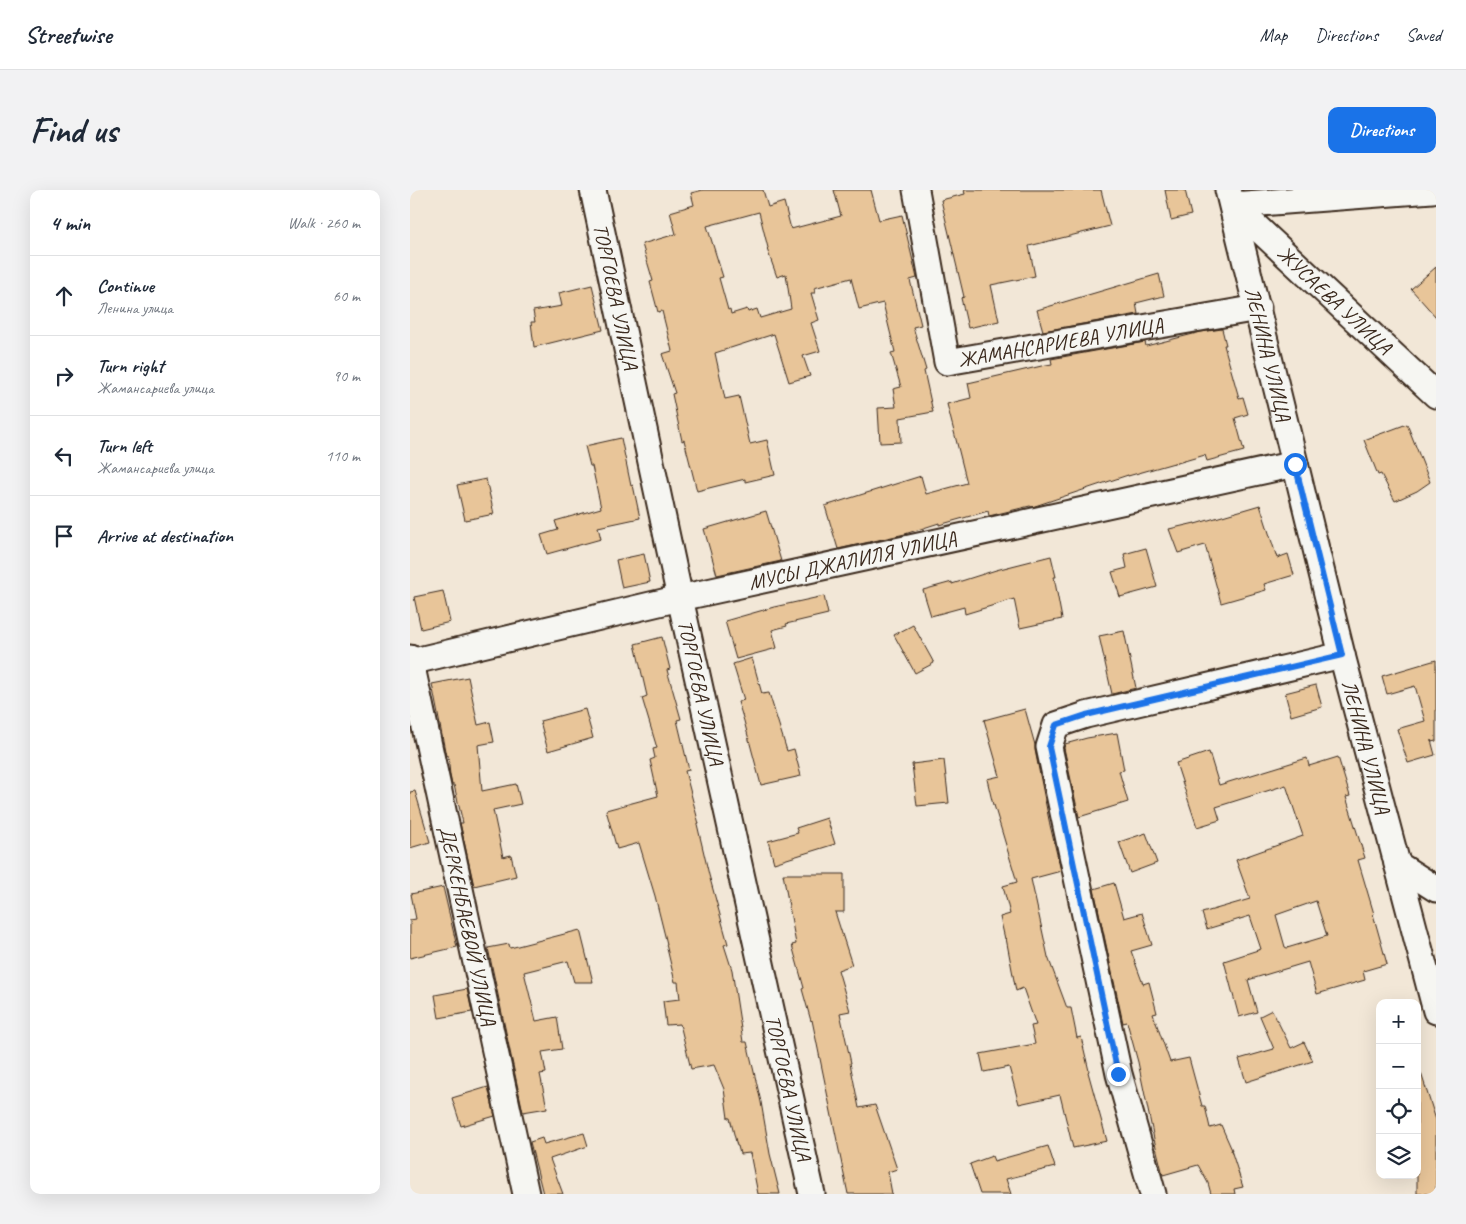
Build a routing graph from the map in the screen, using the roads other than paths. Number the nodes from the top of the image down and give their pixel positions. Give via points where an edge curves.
1 (594, 190) edge
2 (916, 190) edge
3 (1432, 190) edge
4 (1230, 198) edge
5 (1258, 308) junction
6 (1436, 395) edge
7 (1295, 464) junction
8 (680, 598) junction
9 (1342, 655) junction
10 (410, 661) edge
11 (1397, 864) junction
12 (1436, 889) edge
13 (1436, 1011) edge
14 (526, 1194) edge
15 (812, 1194) edge
16 (1153, 1194) edge

1 - 8 street, ТОРГОЕВА УЛИЦА
2 - 5 street, ЖАМАНСАРИЕВА УЛИЦА via 947,362
3 - 4 street
4 - 5 street, ЛЕНИНА УЛИЦА
4 - 6 street, ЖУСАЕВА УЛИЦА
5 - 7 street, ЛЕНИНА УЛИЦА
7 - 8 street, МУСЫ ДЖАЛИЛЯ УЛИЦА
7 - 9 street, ЛЕНИНА УЛИЦА
8 - 10 street, МУСЫ ДЖАЛИЛЯ УЛИЦА
8 - 15 street, ТОРГОЕВА УЛИЦА
9 - 11 street, ЛЕНИНА УЛИЦА
9 - 16 street via 1086,715 1056,725 1049,747 1118,1074
10 - 14 street, ДЕРКЕНБАЕВОЙ УЛИЦА
11 - 12 street
11 - 13 street, ЛЕНИНА УЛИЦА

